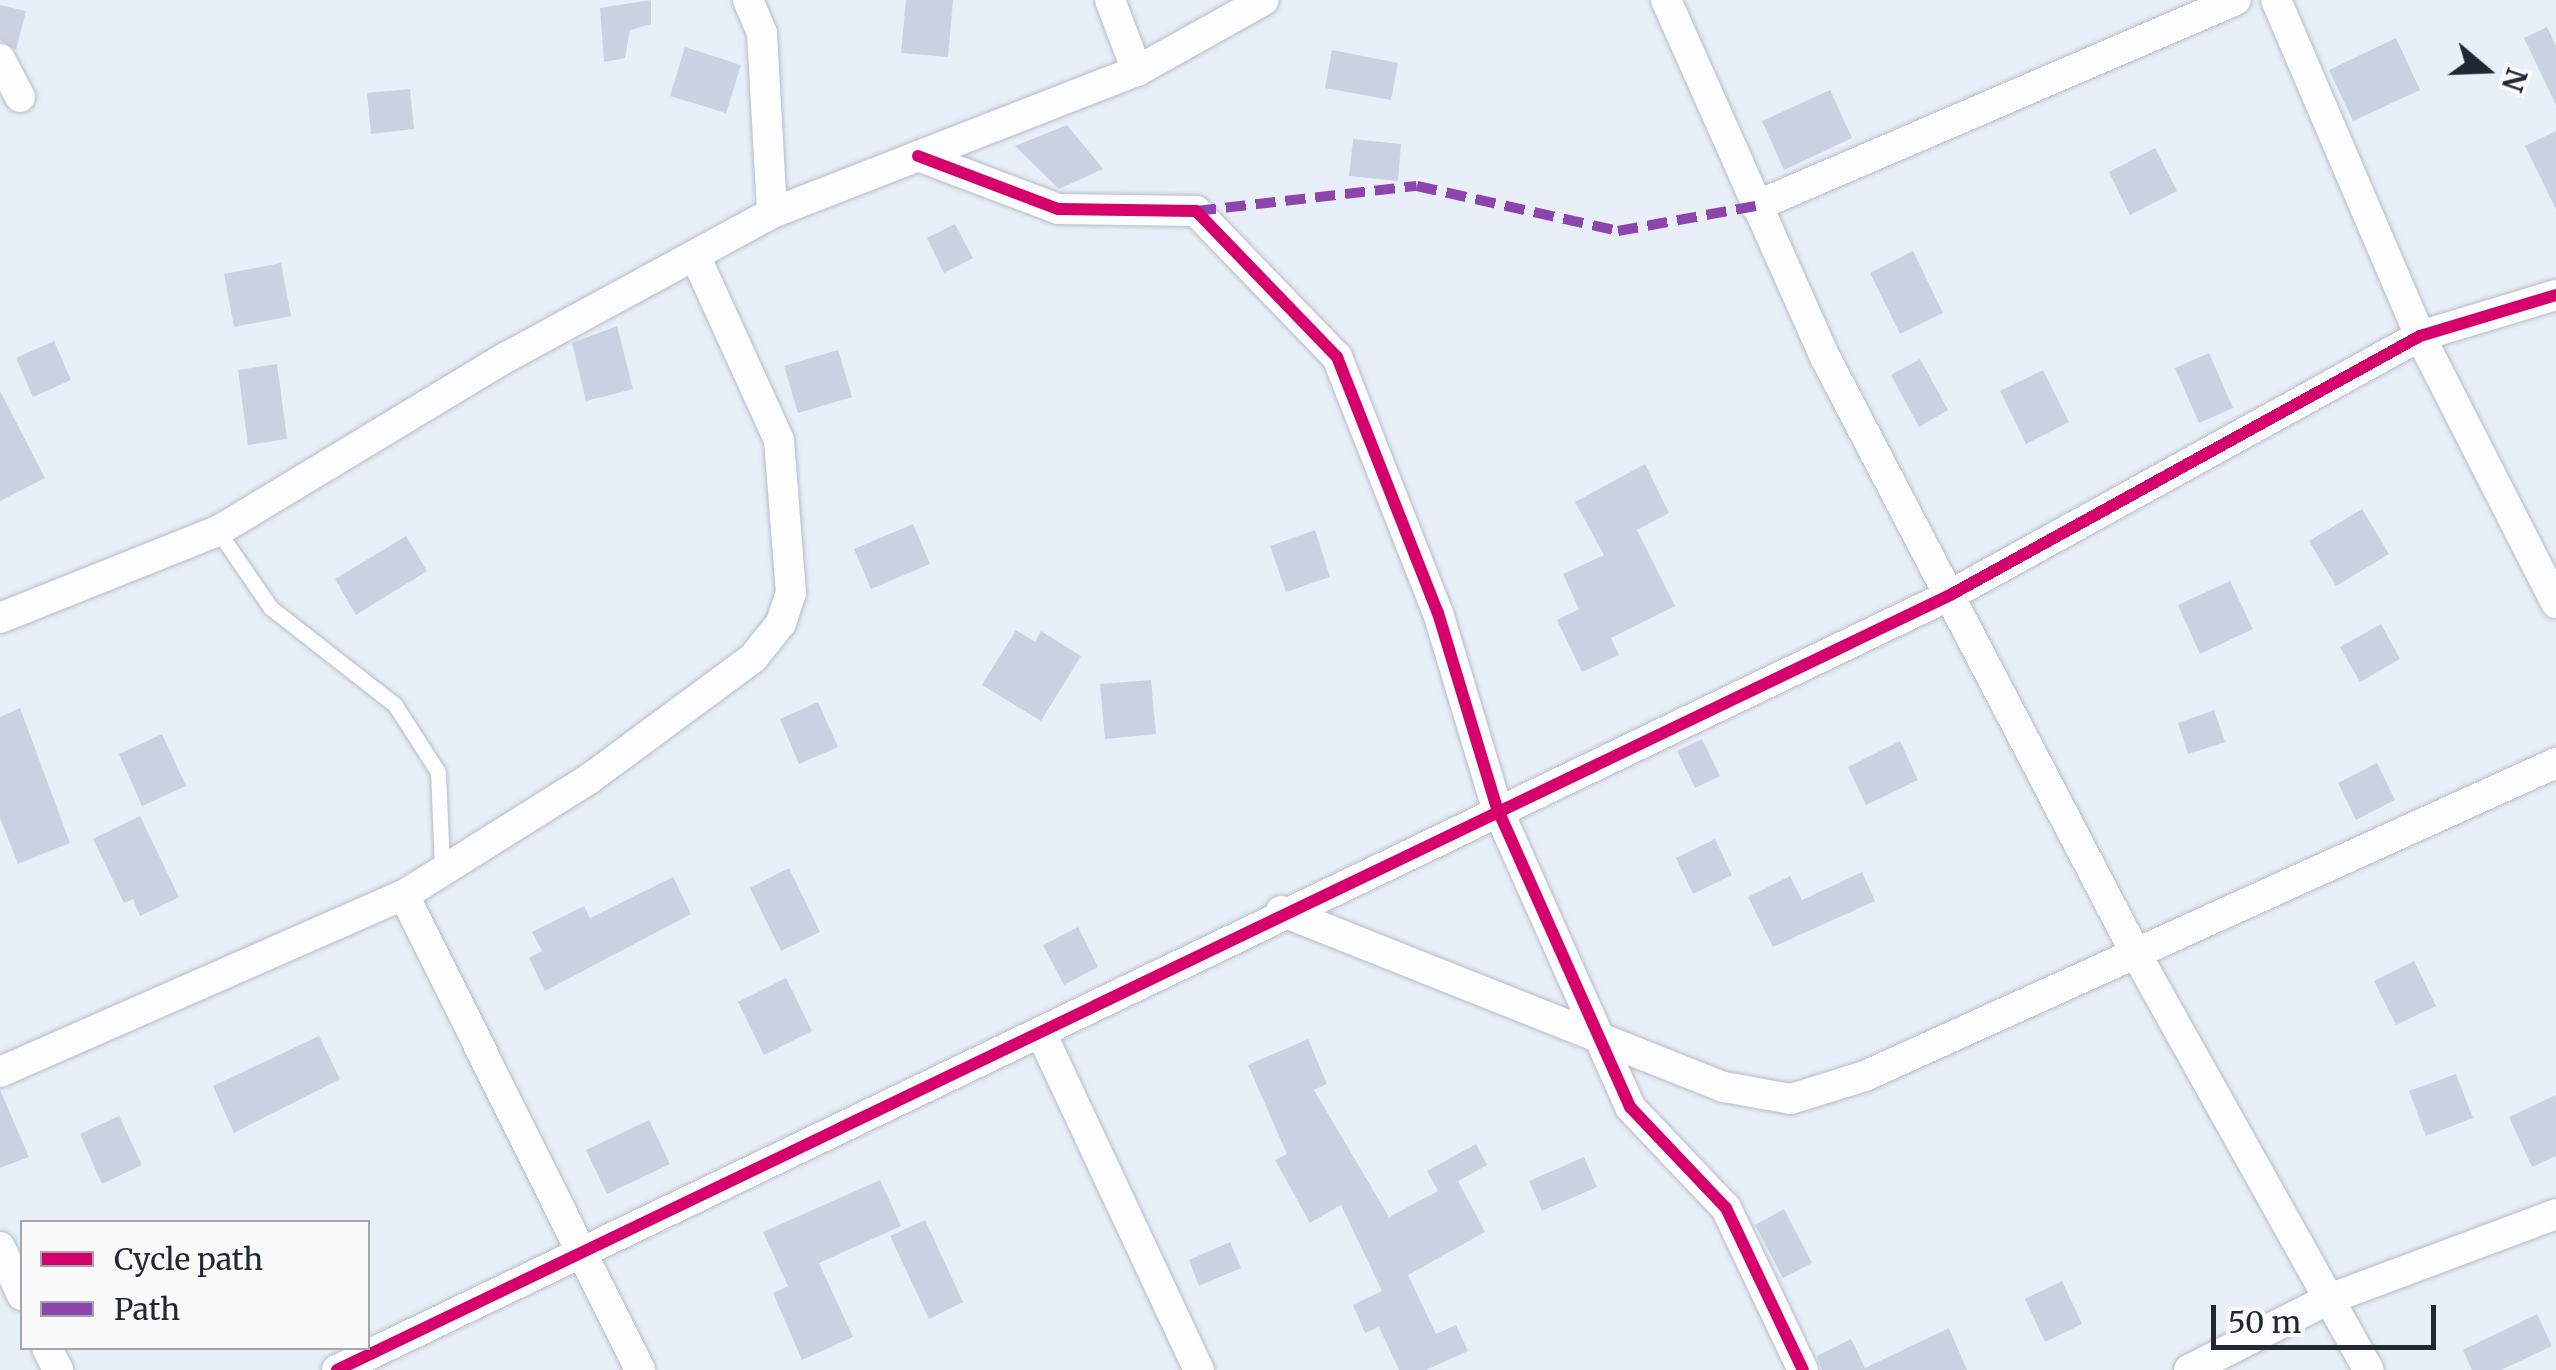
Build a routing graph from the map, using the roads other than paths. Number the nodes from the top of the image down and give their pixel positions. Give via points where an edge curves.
1 (748, 0) edge
2 (1110, 0) edge
3 (1264, 0) edge
4 (1666, 0) edge
5 (2236, 0) edge
6 (2276, 0) edge
7 (0, 59) edge
8 (1137, 71) junction
9 (0, 94) edge
10 (918, 156) junction
11 (1756, 206) junction
12 (772, 213) junction
13 (695, 256) junction
14 (2556, 295) edge
15 (2420, 336) junction
16 (218, 532) junction
17 (1952, 594) junction
18 (2556, 603) edge
19 (0, 618) edge
20 (2556, 764) edge
21 (1497, 808) junction
22 (442, 869) junction
23 (404, 896) junction
24 (1281, 911) junction
25 (2135, 952) junction
26 (1041, 1033) junction
27 (1602, 1036) junction
28 (0, 1072) edge
29 (2556, 1214) edge
30 (0, 1247) edge
31 (584, 1252) junction
32 (20, 1291) edge
33 (2329, 1299) junction
34 (337, 1370) edge
35 (640, 1370) edge
36 (1199, 1370) edge
37 (1803, 1370) edge
38 (2189, 1370) edge
39 (2369, 1370) edge

1 - 12 street via 762,33
2 - 8 street
3 - 8 street
4 - 11 street
5 - 11 street
6 - 15 street
7 - 9 street via 20,97
8 - 10 street
10 - 12 street
10 - 21 street via 1058,210 1196,211 1312,324 1337,356 1438,614
11 - 17 street
12 - 13 street
13 - 16 street
13 - 22 street via 779,440 790,593 781,623 753,658 589,779
14 - 15 street
15 - 17 street
15 - 18 street
16 - 19 street
16 - 22 lane via 271,608 395,705 438,772
17 - 21 street
17 - 25 street
20 - 25 street
21 - 24 street
21 - 27 street
22 - 23 street
23 - 28 street
23 - 31 street
24 - 26 street
24 - 27 street
25 - 27 street via 1865,1076 1791,1099 1724,1088
25 - 33 street
26 - 31 street
26 - 36 street
27 - 37 street via 1630,1107 1726,1208
29 - 33 street
30 - 32 street
31 - 34 street
31 - 35 street
33 - 38 street
33 - 39 street

